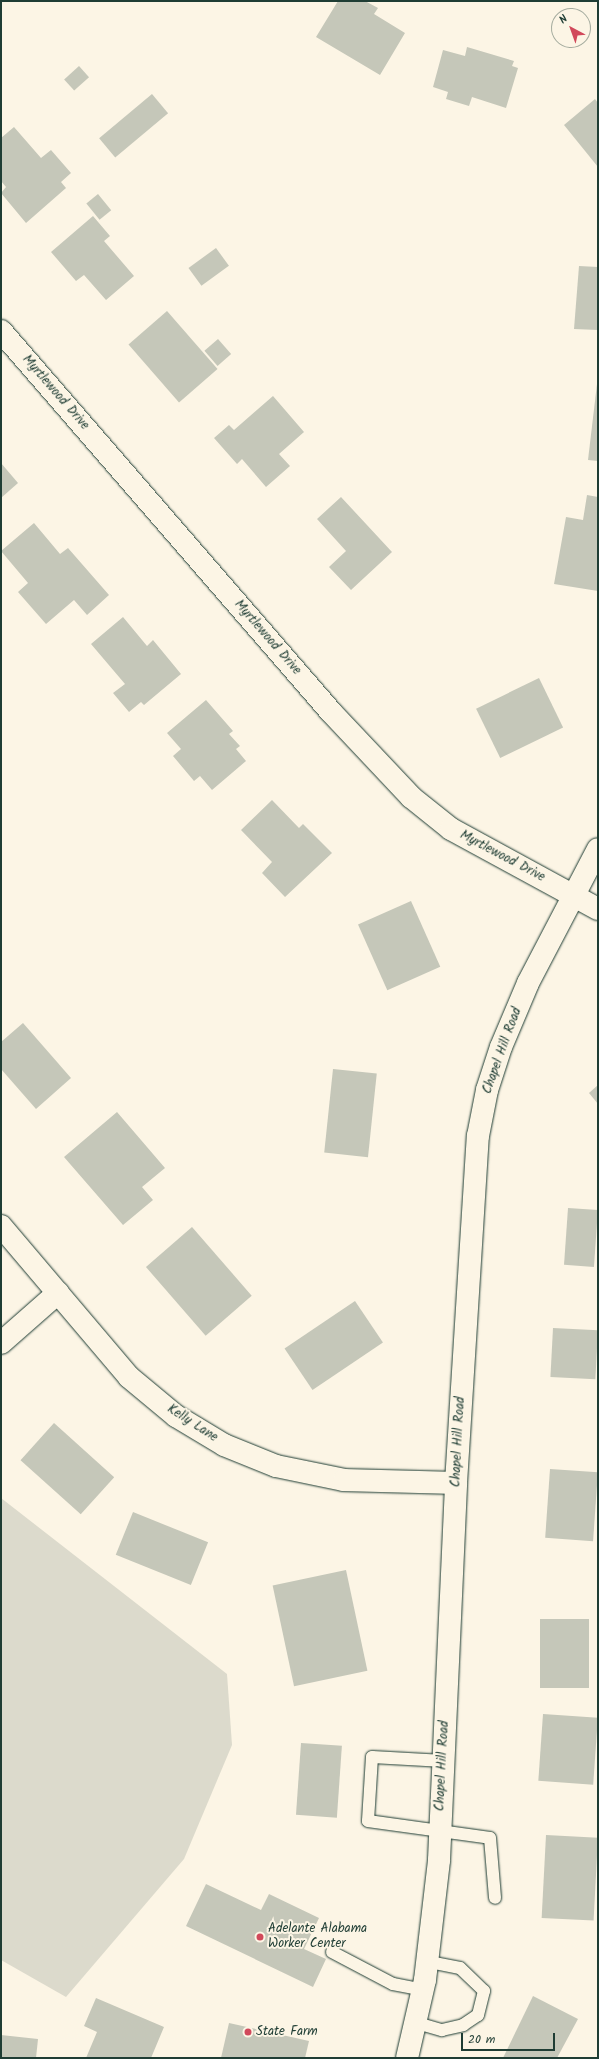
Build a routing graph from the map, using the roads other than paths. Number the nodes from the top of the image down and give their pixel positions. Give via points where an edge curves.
1 (1, 331) edge
2 (598, 849) edge
3 (574, 896) junction
4 (598, 909) edge
5 (1, 1226) edge
6 (58, 1293) junction
7 (1, 1344) edge
8 (456, 1483) junction
9 (444, 1761) junction
10 (440, 1833) junction
11 (495, 1898) dead end
12 (332, 1952) dead end
13 (428, 1962) junction
14 (423, 1990) junction
15 (416, 2023) junction
16 (407, 2058) edge

1 - 3 street, Myrtlewood Drive via 326,706 411,797 451,829
2 - 3 street, Chapel Hill Road
3 - 4 street, Myrtlewood Drive
3 - 8 street, Chapel Hill Road via 528,983 487,1090 472,1206
5 - 6 street, Kelly Lane
6 - 7 street
6 - 8 street, Kelly Lane via 129,1377 176,1416 224,1445 276,1466 344,1480
8 - 9 street, Chapel Hill Road
9 - 10 street, Chapel Hill Road
9 - 10 lane via 372,1756 368,1821
10 - 11 lane via 490,1838
10 - 13 street, Chapel Hill Road
12 - 14 lane via 393,1984
13 - 14 street, Chapel Hill Road
13 - 15 lane via 460,1968 484,1991 478,2015 463,2025 442,2030
14 - 15 street, Chapel Hill Road
15 - 16 street, Chapel Hill Road

